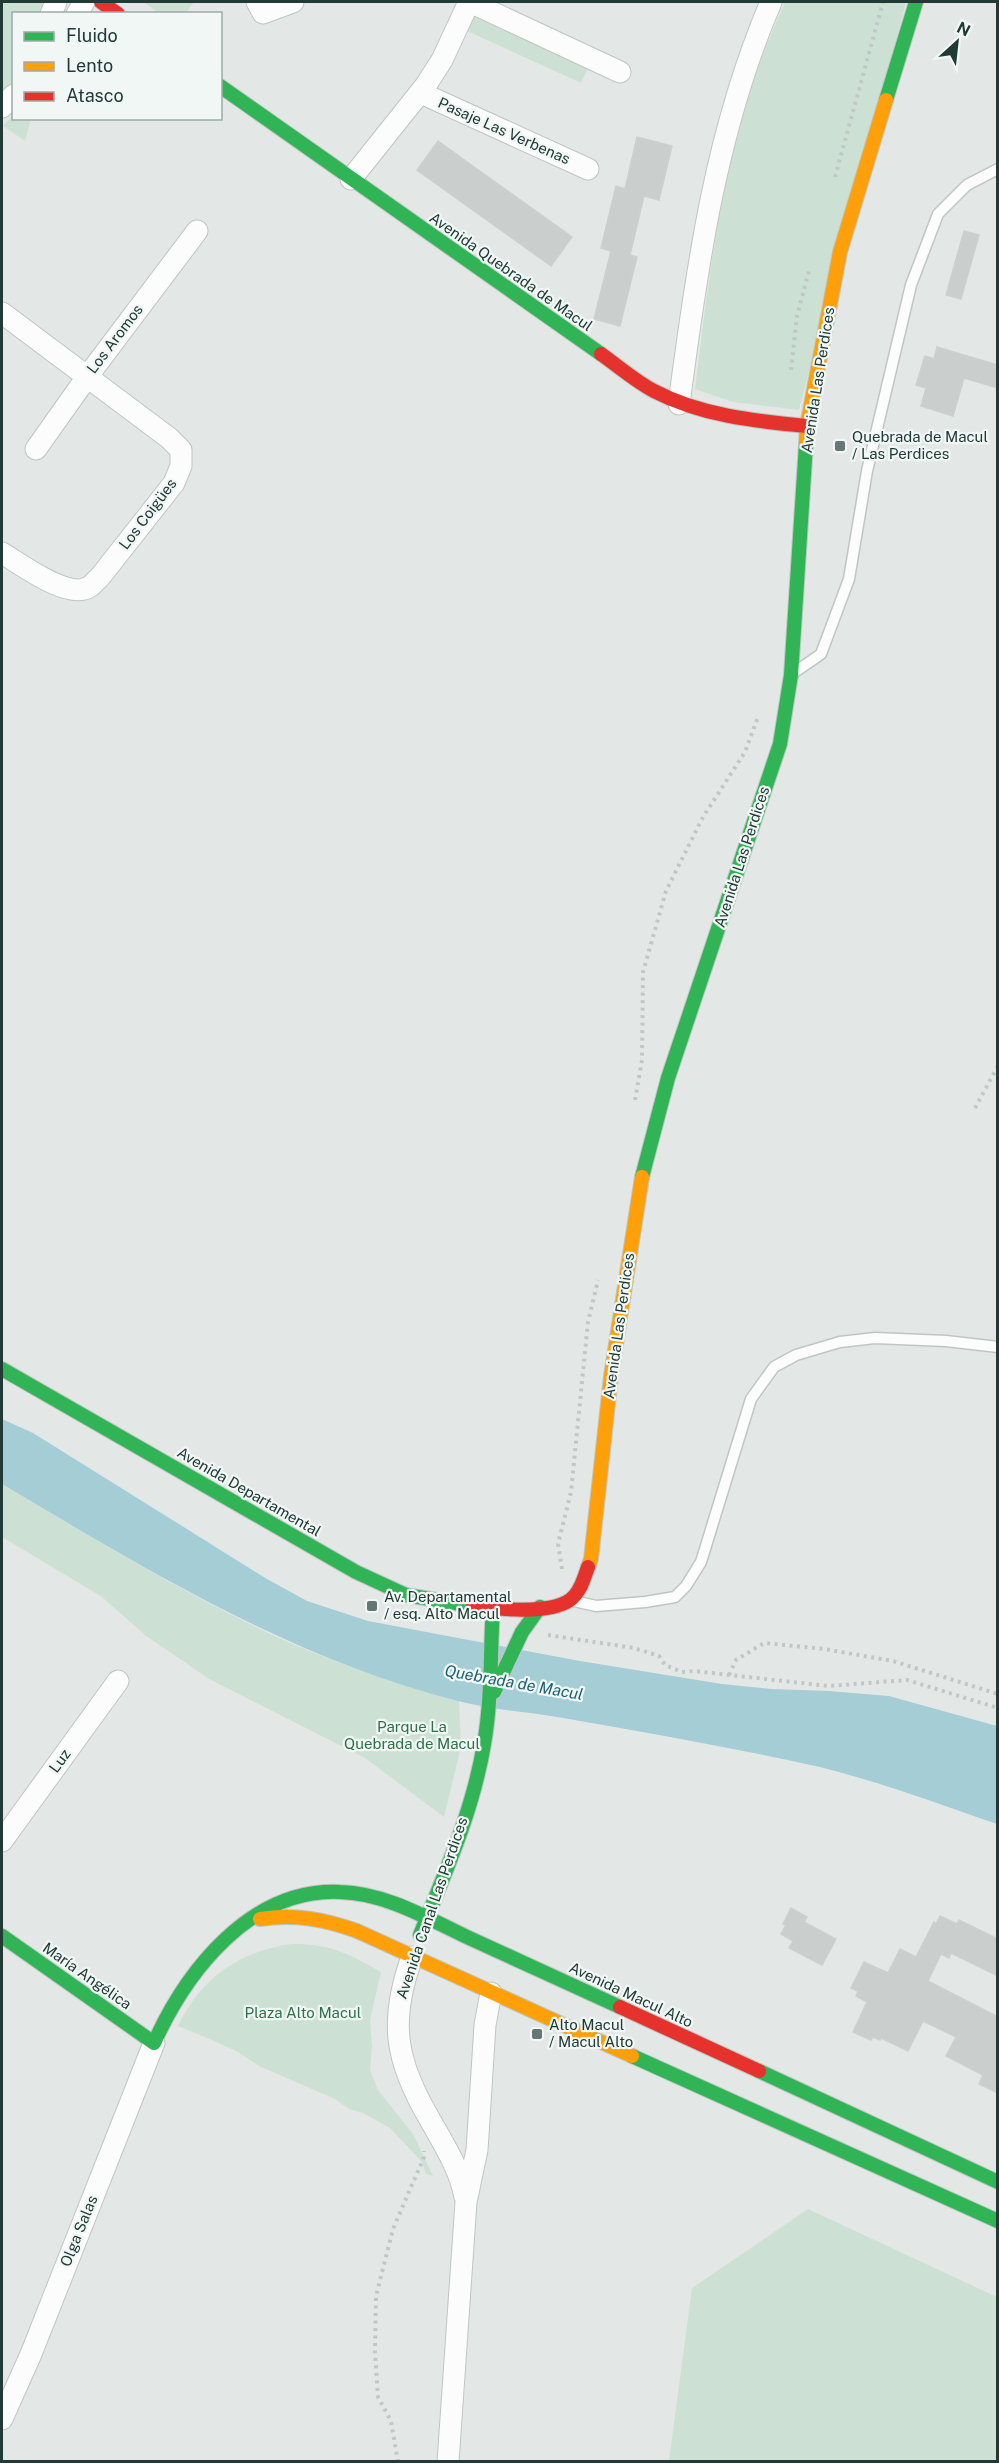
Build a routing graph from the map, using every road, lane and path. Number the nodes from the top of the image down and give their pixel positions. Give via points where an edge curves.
1 (101, 2) edge
2 (257, 2) edge
3 (293, 2) edge
4 (470, 2) edge
5 (771, 2) edge
6 (883, 2) edge
7 (916, 2) edge
8 (115, 12) edge
9 (620, 72) dead end
10 (222, 87) edge
11 (421, 93) junction
12 (588, 168) dead end
13 (998, 169) edge
14 (351, 179) junction
15 (833, 186) dead end
16 (197, 231) dead end
17 (812, 262) dead end
18 (2, 313) edge
19 (87, 377) junction
20 (789, 380) dead end
21 (679, 404) junction
22 (807, 426) junction
23 (36, 449) dead end
24 (2, 552) edge
25 (791, 675) junction
26 (761, 708) dead end
27 (998, 1066) edge
28 (634, 1105) dead end
29 (975, 1108) dead end
30 (600, 1275) dead end
31 (998, 1347) edge
32 (2, 1369) edge
33 (563, 1574) dead end
34 (570, 1600) junction
35 (493, 1607) junction
36 (540, 1607) junction
37 (519, 1638) junction
38 (729, 1675) junction
39 (118, 1681) dead end
40 (998, 1694) edge
41 (998, 1708) edge
42 (487, 1711) junction
43 (2, 1841) edge
44 (426, 1918) junction
45 (246, 1923) junction
46 (2, 1936) edge
47 (412, 1957) junction
48 (491, 1993) junction
49 (154, 2043) junction
50 (428, 2117) junction
51 (998, 2182) edge
52 (466, 2202) junction
53 (998, 2221) edge
54 (2, 2419) edge
55 (398, 2462) edge
56 (448, 2462) edge

1 - 8 street
2 - 3 street via 263,13
4 - 9 street
4 - 11 street
5 - 21 street via 754,41 721,148 703,236
6 - 15 path
7 - 22 street, Avenida Las Perdices via 840,252
10 - 14 street, Avenida Quebrada de Macul
11 - 12 street, Pasaje Las Verbenas
11 - 14 street
13 - 25 lane via 967,185 938,214 911,285 867,471 849,579 821,654
14 - 21 street, Avenida Quebrada de Macul via 628,375
16 - 19 street, Los Aromos
17 - 20 path via 797,316
18 - 19 street, Los Coigües
19 - 23 street, Los Aromos
19 - 24 street, Los Coigües via 181,450 181,466 174,483 88,588 72,590 55,584
21 - 22 street, Avenida Quebrada de Macul via 709,414
22 - 25 street, Avenida Las Perdices
25 - 34 street, Avenida Las Perdices via 780,744 668,1078 645,1163 611,1376 591,1559
26 - 28 path via 745,752 704,817 666,891 644,972 642,1060
27 - 29 path
30 - 33 path via 588,1322 571,1492 558,1544
31 - 34 lane via 875,1338 840,1342 796,1355 774,1367 751,1398 701,1562 686,1586 675,1597 645,1602 596,1606
32 - 35 street, Avenida Departamental via 368,1580 443,1604
34 - 36 street
35 - 36 street
35 - 42 street, Avenida Canal Las Perdices
36 - 37 street
37 - 38 path via 634,1648 659,1656 666,1665 682,1672
37 - 42 street
38 - 40 path via 736,1660 764,1643 893,1661
38 - 41 path via 828,1686 907,1680
39 - 43 street, Luz
42 - 44 street, Avenida Canal Las Perdices via 484,1744 470,1800
44 - 45 street, Avenida Macul Alto via 370,1895 335,1891 286,1898
44 - 47 street, Avenida Canal Las Perdices
44 - 51 street, Avenida Macul Alto
45 - 47 street, Avenida Macul Alto via 281,1916 318,1918 358,1930
45 - 49 street, Avenida Macul Alto via 212,1950 186,1981
46 - 49 street, María Angélica
47 - 48 street, Avenida Macul Alto
47 - 50 street, Avenida Canal Las Perdices via 398,2009 397,2040 404,2067
48 - 52 street, Avenida Canal Las Perdices via 485,2025 477,2150
48 - 53 street, Avenida Macul Alto
49 - 54 street, Olga Salas
50 - 52 street, Avenida Canal Las Perdices via 461,2175
50 - 55 path via 422,2133 424,2157 393,2229 376,2296 378,2397 391,2421
52 - 56 street, Avenida Canal Las Perdices

